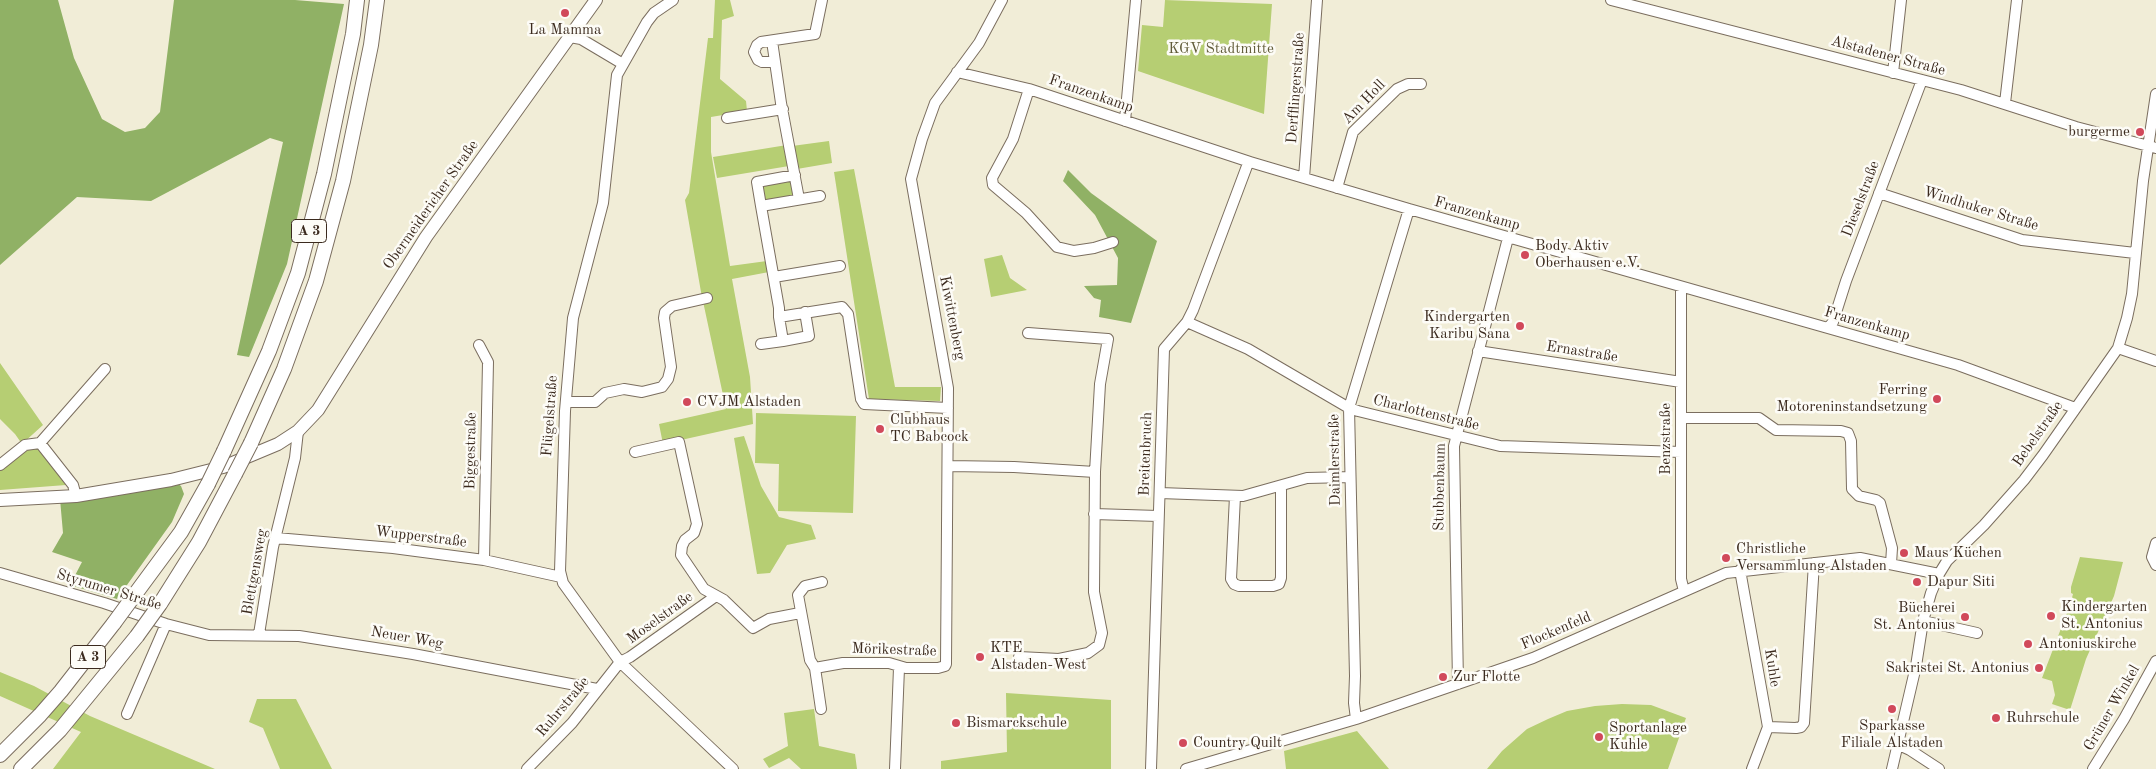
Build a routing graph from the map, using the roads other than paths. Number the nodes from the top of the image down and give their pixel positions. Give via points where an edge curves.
1 (357, 0) edge
2 (377, 0) edge
3 (673, 0) edge
4 (822, 0) edge
5 (1002, 0) edge
6 (1136, 0) edge
7 (1317, 0) edge
8 (1611, 0) edge
9 (1901, 0) edge
10 (2017, 0) edge
11 (591, 1) edge
12 (570, 36) junction
13 (772, 41) junction
14 (775, 62) junction
15 (623, 64) junction
16 (957, 72) junction
17 (1893, 72) junction
18 (1922, 80) junction
19 (1421, 84) dead end
20 (1029, 89) junction
21 (2156, 94) edge
22 (2005, 103) junction
23 (783, 109) junction
24 (727, 118) dead end
25 (1124, 121) junction
26 (2152, 147) edge
27 (1250, 162) junction
28 (795, 175) junction
29 (1304, 178) junction
30 (1337, 188) junction
31 (1879, 193) junction
32 (820, 196) dead end
33 (799, 199) junction
34 (762, 206) junction
35 (1409, 209) junction
36 (1508, 238) junction
37 (1113, 242) dead end
38 (2135, 253) junction
39 (840, 266) dead end
40 (774, 277) junction
41 (1681, 287) junction
42 (707, 298) dead end
43 (805, 312) junction
44 (779, 317) junction
45 (1187, 322) junction
46 (1828, 328) junction
47 (1028, 334) dead end
48 (783, 341) junction
49 (761, 344) dead end
50 (479, 345) dead end
51 (2118, 348) junction
52 (1478, 351) junction
53 (2156, 361) edge
54 (105, 369) dead end
55 (1680, 382) junction
56 (566, 402) junction
57 (948, 408) junction
58 (1348, 408) junction
59 (2075, 408) junction
60 (1681, 418) junction
61 (298, 431) junction
62 (1456, 435) junction
63 (40, 443) junction
64 (635, 452) dead end
65 (1681, 452) junction
66 (0, 465) edge
67 (948, 466) junction
68 (1094, 472) junction
69 (1349, 477) junction
70 (1281, 486) junction
71 (1160, 493) junction
72 (76, 496) junction
73 (1235, 496) junction
74 (0, 500) edge
75 (1094, 514) junction
76 (1158, 516) junction
77 (276, 538) junction
78 (2156, 544) edge
79 (484, 560) junction
80 (1814, 563) junction
81 (1891, 564) junction
82 (2156, 565) edge
83 (1740, 570) junction
84 (0, 573) edge
85 (1939, 574) junction
86 (561, 577) junction
87 (822, 582) dead end
88 (1684, 591) junction
89 (716, 596) junction
90 (800, 613) junction
91 (1923, 621) junction
92 (166, 624) junction
93 (1977, 633) dead end
94 (259, 634) junction
95 (210, 635) joint
96 (1019, 657) dead end
97 (2156, 661) edge
98 (620, 662) junction
99 (945, 666) joint
100 (815, 668) junction
101 (899, 668) junction
102 (1458, 684) junction
103 (597, 690) junction
104 (821, 709) dead end
105 (126, 714) dead end
106 (1356, 719) junction
107 (1768, 728) junction
108 (1899, 745) junction
109 (0, 755) edge
110 (21, 769) edge
111 (527, 769) edge
112 (733, 769) edge
113 (895, 769) edge
114 (1151, 769) edge
115 (1186, 769) edge
116 (1752, 769) edge
117 (1892, 769) edge
118 (1939, 769) edge
119 (2094, 769) edge

1 - 109 highway, A 3, bridge via 324,174 298,273 269,351 224,451 181,532 61,691
2 - 110 highway, A 3, bridge via 343,181 316,281 284,369 251,443 200,542 160,604 60,730
3 - 15 street, Flügelstraße via 651,16
4 - 13 street via 815,34
5 - 16 street, Kiwittenberg via 985,33
6 - 25 street
7 - 29 street, Derfflingerstraße
8 - 17 street, Alstadener Straße
9 - 17 street
10 - 22 street
11 - 12 main road, Obermeidericher Straße
12 - 15 street
12 - 61 main road, Obermeidericher Straße via 426,237 318,410
13 - 14 street
13 - 14 street via 759,43 755,55 762,62
14 - 23 street
15 - 56 street, Flügelstraße via 616,78 602,208 573,318
16 - 20 street, Franzenkamp
16 - 57 street, Kiwittenberg via 939,95 932,111 911,182 948,380
17 - 18 street, Alstadener Straße
18 - 22 street, Alstadener Straße
18 - 31 street, Dieselstraße
19 - 30 street, Am Holl via 1408,84 1397,89 1353,132
20 - 25 street, Franzenkamp
20 - 37 street via 1013,139 992,178 993,185 1026,213 1058,247 1074,251
21 - 26 street, Bebelstraße
22 - 26 street, Alstadener Straße
23 - 24 street
23 - 28 street
25 - 27 street, Franzenkamp
26 - 38 street, Bebelstraße
27 - 29 street, Franzenkamp
27 - 45 street, Breitenbruch
28 - 33 street
28 - 34 street via 757,182
29 - 30 street, Franzenkamp
30 - 35 street, Franzenkamp
31 - 38 street, Windhuker Straße via 2022,240
31 - 46 street, Dieselstraße
32 - 33 street
33 - 34 street
34 - 40 street
35 - 36 street, Franzenkamp
35 - 58 street, Daimlerstraße
36 - 41 street, Franzenkamp
36 - 52 street, Stubbenbaum
38 - 51 street, Bebelstraße via 2129,311
39 - 40 street
40 - 44 street
41 - 46 street, Franzenkamp
41 - 55 street, Benzstraße
42 - 56 street via 672,306 665,312 671,367 662,387 642,392 624,389 605,393 595,402
43 - 44 street
43 - 48 street via 809,336
43 - 57 street via 838,307 847,311 860,399 864,404
44 - 48 street
45 - 58 street, Charlottenstraße via 1248,349
45 - 71 street, Breitenbruch via 1164,350
46 - 59 street, Franzenkamp via 1958,365
47 - 68 street via 1108,339 1100,384
48 - 49 street
50 - 79 street, Biggestraße via 488,366
51 - 53 street
51 - 59 street, Bebelstraße
52 - 55 street, Ernastraße
52 - 62 street, Stubbenbaum
54 - 63 street
55 - 60 street, Benzstraße
56 - 86 street, Flügelstraße
57 - 67 street, Kiwittenberg
58 - 62 street, Charlottenstraße
58 - 69 street, Daimlerstraße
59 - 85 street, Bebelstraße via 2024,480 1984,526 1947,561
60 - 65 street, Benzstraße
60 - 81 street via 1758,418 1776,430 1848,433 1852,488 1859,496 1880,503 1892,548
61 - 72 main road, Obermeidericher Straße via 278,444 223,467
61 - 77 street, Blettgensweg
62 - 65 street, Charlottenstraße via 1500,446
62 - 102 street, Stubbenbaum
63 - 66 street via 25,445
63 - 72 street via 73,485
64 - 89 street, Moselstraße via 679,442 697,524 696,530 685,540 681,555 704,589
65 - 88 street, Benzstraße via 1681,579
67 - 68 street
67 - 99 street, Kiwittenberg
68 - 75 street
69 - 70 street via 1312,478
69 - 106 street, Daimlerstraße
70 - 73 street
70 - 73 street via 1281,578 1279,584 1273,586 1239,586 1231,580
71 - 73 street
71 - 76 street, Breitenbruch
72 - 74 main road, Obermeidericher Straße
75 - 76 street
75 - 96 street via 1094,592 1102,628 1101,642 1088,653 1059,660
76 - 114 street, Breitenbruch
77 - 79 street, Wupperstraße
77 - 94 street, Blettgensweg
78 - 82 street via 2152,556
79 - 86 street, Wupperstraße
80 - 81 street, Flockenfeld via 1860,558
80 - 83 street, Flockenfeld
80 - 107 street via 1804,723 1796,728
81 - 85 street, Flockenfeld
83 - 88 street, Flockenfeld via 1714,577
83 - 107 street, Kuhle
84 - 92 street, Styrumer Straße
85 - 91 street, Bebelstraße
86 - 98 street
87 - 90 street via 801,589 798,595
88 - 102 street, Flockenfeld via 1546,653
89 - 90 street, Moselstraße via 753,628 769,619
89 - 98 street, Moselstraße
90 - 100 street via 810,660
91 - 93 street
91 - 108 street, Bebelstraße
92 - 95 street, Styrumer Straße
92 - 105 street
94 - 95 street, Neuer Weg
94 - 103 street, Neuer Weg via 293,635 386,649
97 - 119 street, Grüner Winkel
98 - 103 street, Ruhrstraße
98 - 112 street
99 - 101 street, Mörikestraße
100 - 101 street, Mörikestraße via 842,663 889,663
100 - 104 street
101 - 113 street
102 - 106 street, Flockenfeld
103 - 111 street, Ruhrstraße via 572,723
106 - 115 street, Flockenfeld
107 - 116 street
108 - 117 street, Bebelstraße
108 - 118 street

